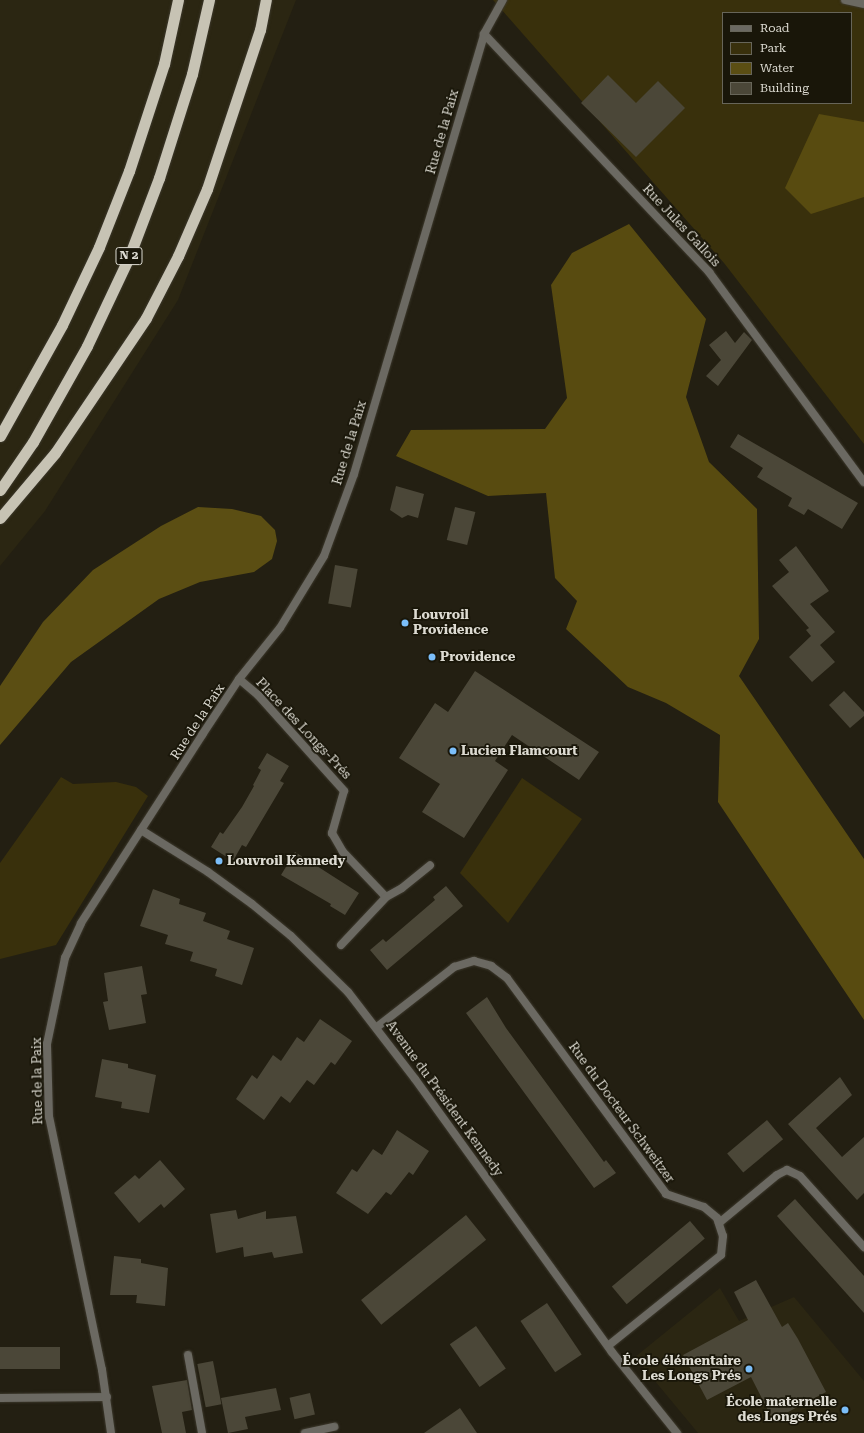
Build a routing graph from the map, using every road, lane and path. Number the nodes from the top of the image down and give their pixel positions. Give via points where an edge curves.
1 (178, 0) edge
2 (209, 0) edge
3 (266, 0) edge
4 (503, 0) edge
5 (845, 0) edge
6 (864, 4) edge
7 (484, 34) junction
8 (0, 436) edge
9 (864, 482) edge
10 (0, 490) edge
11 (0, 518) edge
12 (239, 679) junction
13 (141, 830) junction
14 (430, 865) dead end
15 (386, 897) junction
16 (341, 945) dead end
17 (377, 1027) junction
18 (719, 1223) junction
19 (864, 1247) edge
20 (608, 1346) junction
21 (188, 1356) dead end
22 (107, 1397) junction
23 (0, 1398) edge
24 (334, 1427) dead end
25 (111, 1433) edge
26 (202, 1433) edge
27 (305, 1433) edge
28 (677, 1433) edge

1 - 8 highway, N 2 via 164,64 129,172 99,247 62,325
2 - 10 highway, N 2 via 190,82 159,178 129,257 87,346 33,442
3 - 11 highway via 260,30 207,189 157,298 55,453
4 - 7 street
5 - 6 street
7 - 9 street, Rue Jules Gallois via 710,272
7 - 12 street, Rue de la Paix via 354,474 324,556 280,628
12 - 13 street, Rue de la Paix
12 - 15 street, Place des Longs-Prés via 258,695 344,791 332,833 344,852
13 - 17 street, Avenue du Président Kennedy via 208,872 286,932 348,992
13 - 22 street, Rue de la Paix via 81,923 65,958 47,1044 49,1117
14 - 15 street via 402,888
15 - 16 street
17 - 18 street, Rue du Docteur Schweitzer via 454,967 474,961 491,966 507,978 666,1194 704,1207
17 - 20 street, Avenue du Président Kennedy
18 - 19 street via 777,1175 787,1170 800,1176
18 - 20 street via 723,1236 721,1255
20 - 28 street, Avenue du Président Kennedy
21 - 26 street
22 - 23 street
22 - 25 street, Rue de la Paix
24 - 27 street

